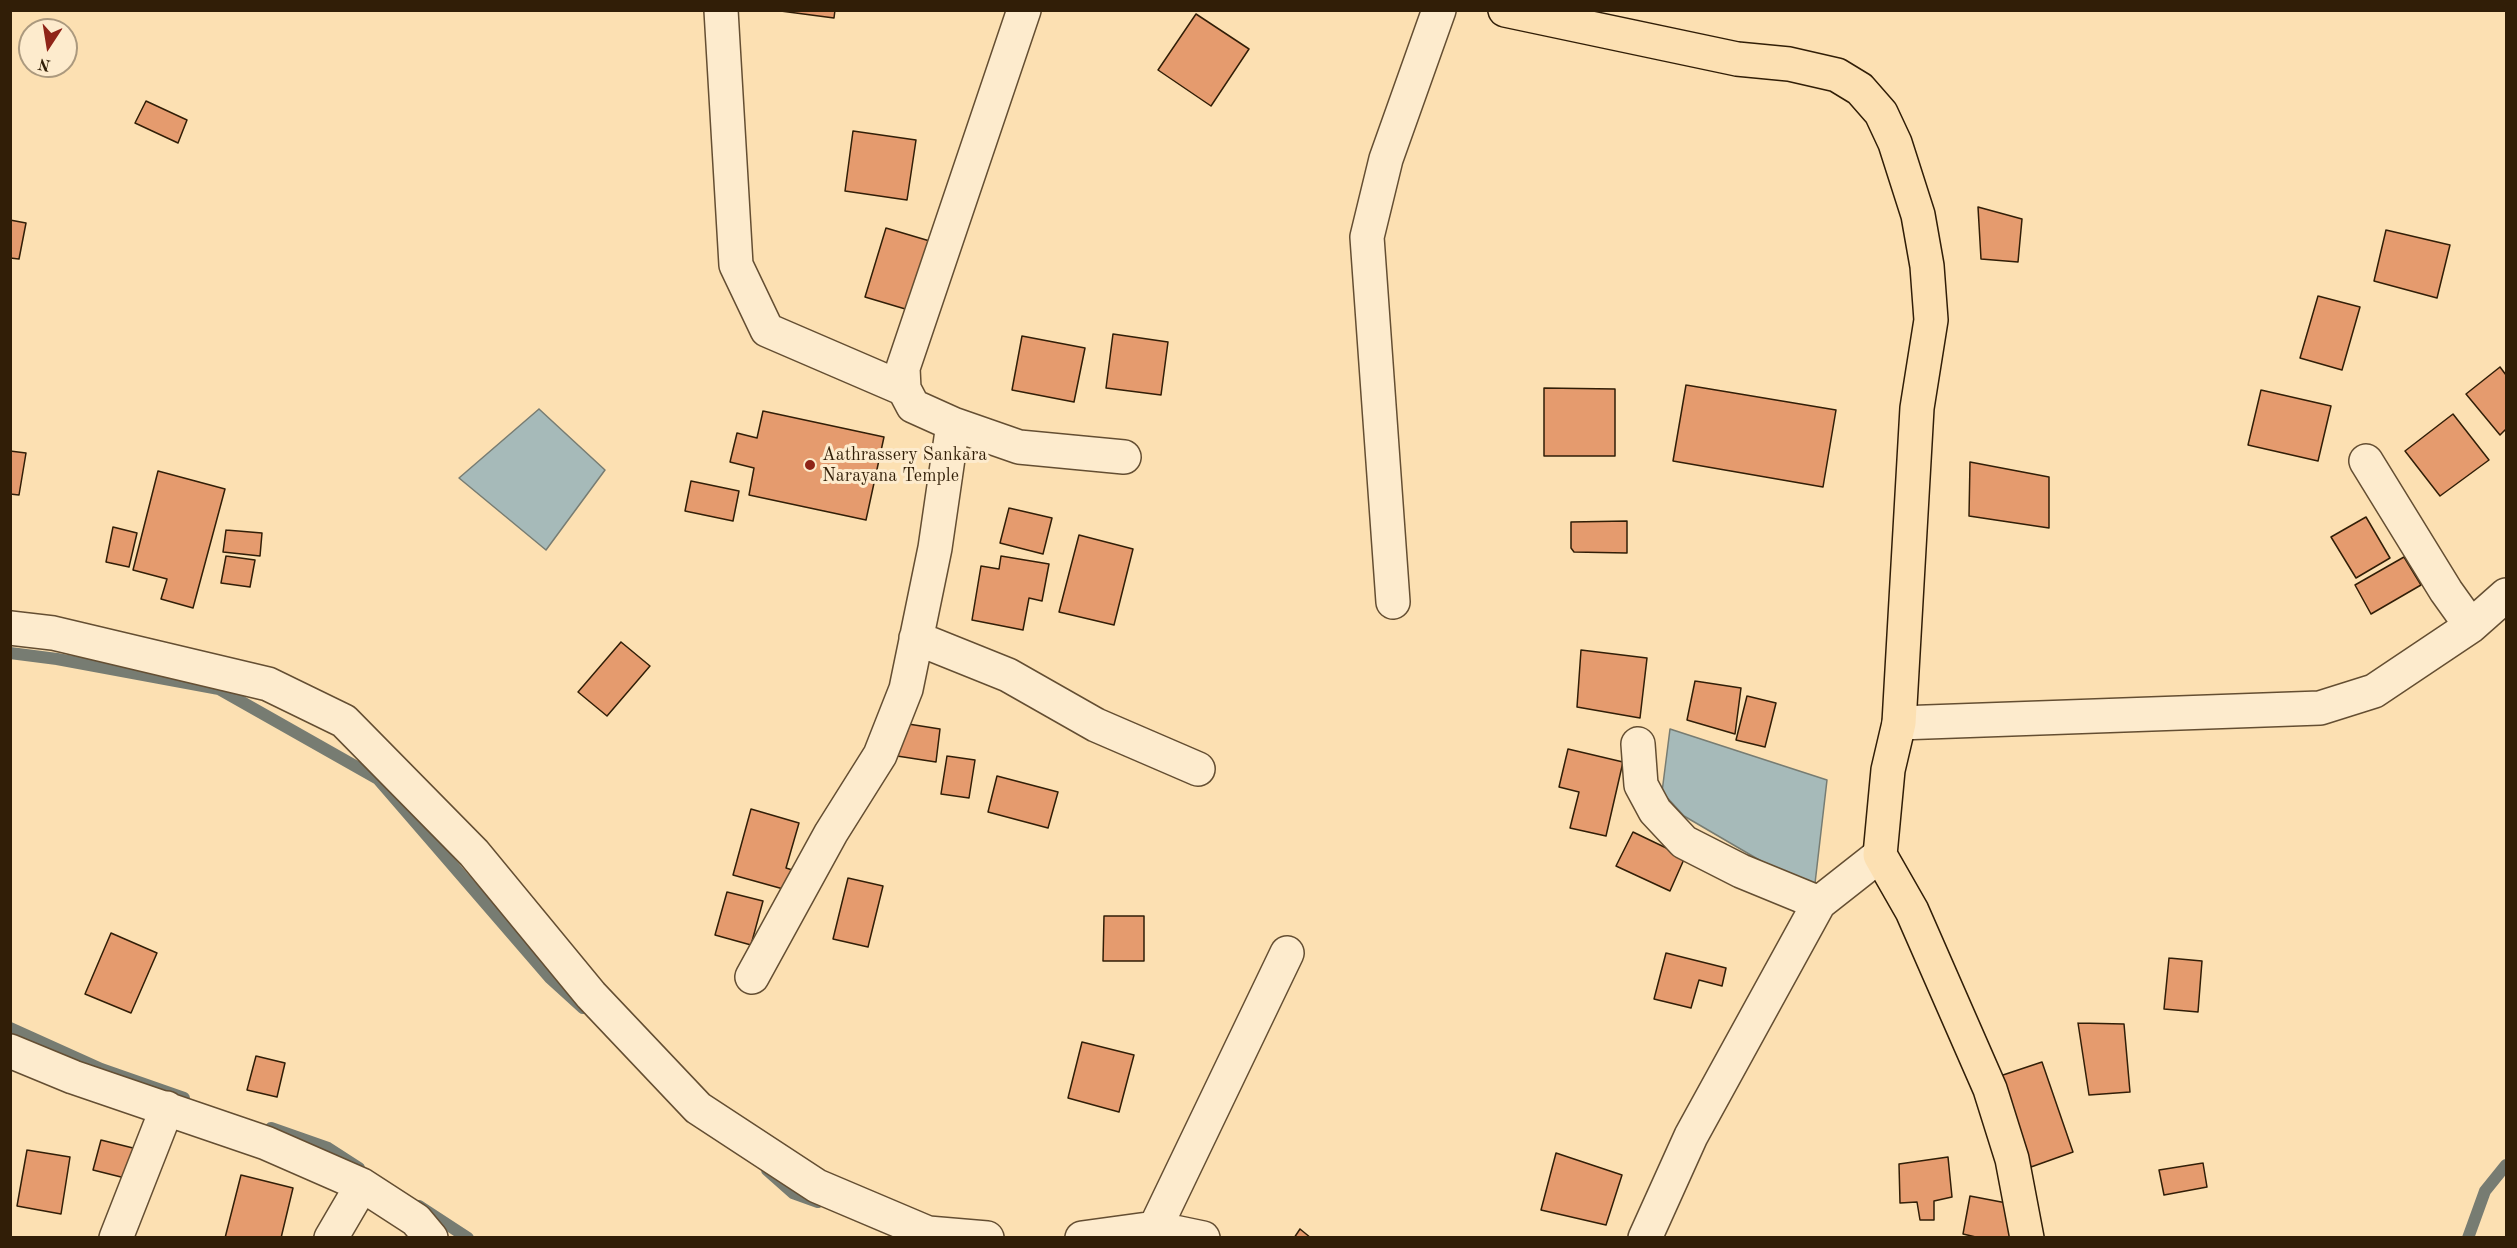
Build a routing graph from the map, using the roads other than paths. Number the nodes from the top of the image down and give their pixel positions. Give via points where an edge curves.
1 (721, 10) edge
2 (1024, 10) edge
3 (1439, 10) edge
4 (1506, 10) edge
5 (904, 389) junction
6 (953, 424) junction
7 (1124, 457) dead end
8 (2366, 461) dead end
9 (2506, 595) edge
10 (1393, 602) dead end
11 (2471, 626) junction
12 (10, 628) edge
13 (916, 638) junction
14 (1899, 723) junction
15 (1638, 744) dead end
16 (1198, 769) dead end
17 (1880, 855) junction
18 (1819, 903) junction
19 (1287, 953) dead end
20 (752, 977) dead end
21 (10, 1051) edge
22 (167, 1108) junction
23 (362, 1185) junction
24 (1155, 1228) junction
25 (116, 1238) edge
26 (331, 1238) edge
27 (432, 1238) edge
28 (987, 1238) edge
29 (1082, 1238) edge
30 (1203, 1238) edge
31 (1645, 1238) edge
32 (2027, 1238) edge

1 - 5 street via 736,265 767,330
2 - 5 street via 911,339 903,368
3 - 10 street via 1386,159 1367,237
4 - 14 main road via 1737,59 1789,64 1837,75 1860,89 1881,113 1918,215 1931,320 1917,408
5 - 6 street via 913,406
6 - 7 street via 1019,447
6 - 13 street via 936,548
8 - 11 street
9 - 11 street
11 - 14 street via 2374,691 2320,708
12 - 28 street via 53,633 268,684 344,722 474,853 591,995 698,1108 817,1186 928,1233
13 - 16 street via 1008,675 1096,725
13 - 20 street via 906,689 880,755 831,833
14 - 17 main road via 1888,770
15 - 18 street via 1641,785 1655,811 1684,842
17 - 18 street
17 - 32 main road via 1912,911 1990,1089 2012,1159
18 - 31 street via 1690,1136
19 - 24 street
21 - 22 street
22 - 23 street via 266,1143
22 - 25 street
23 - 26 street
23 - 27 street via 416,1220
24 - 29 street
24 - 30 street

